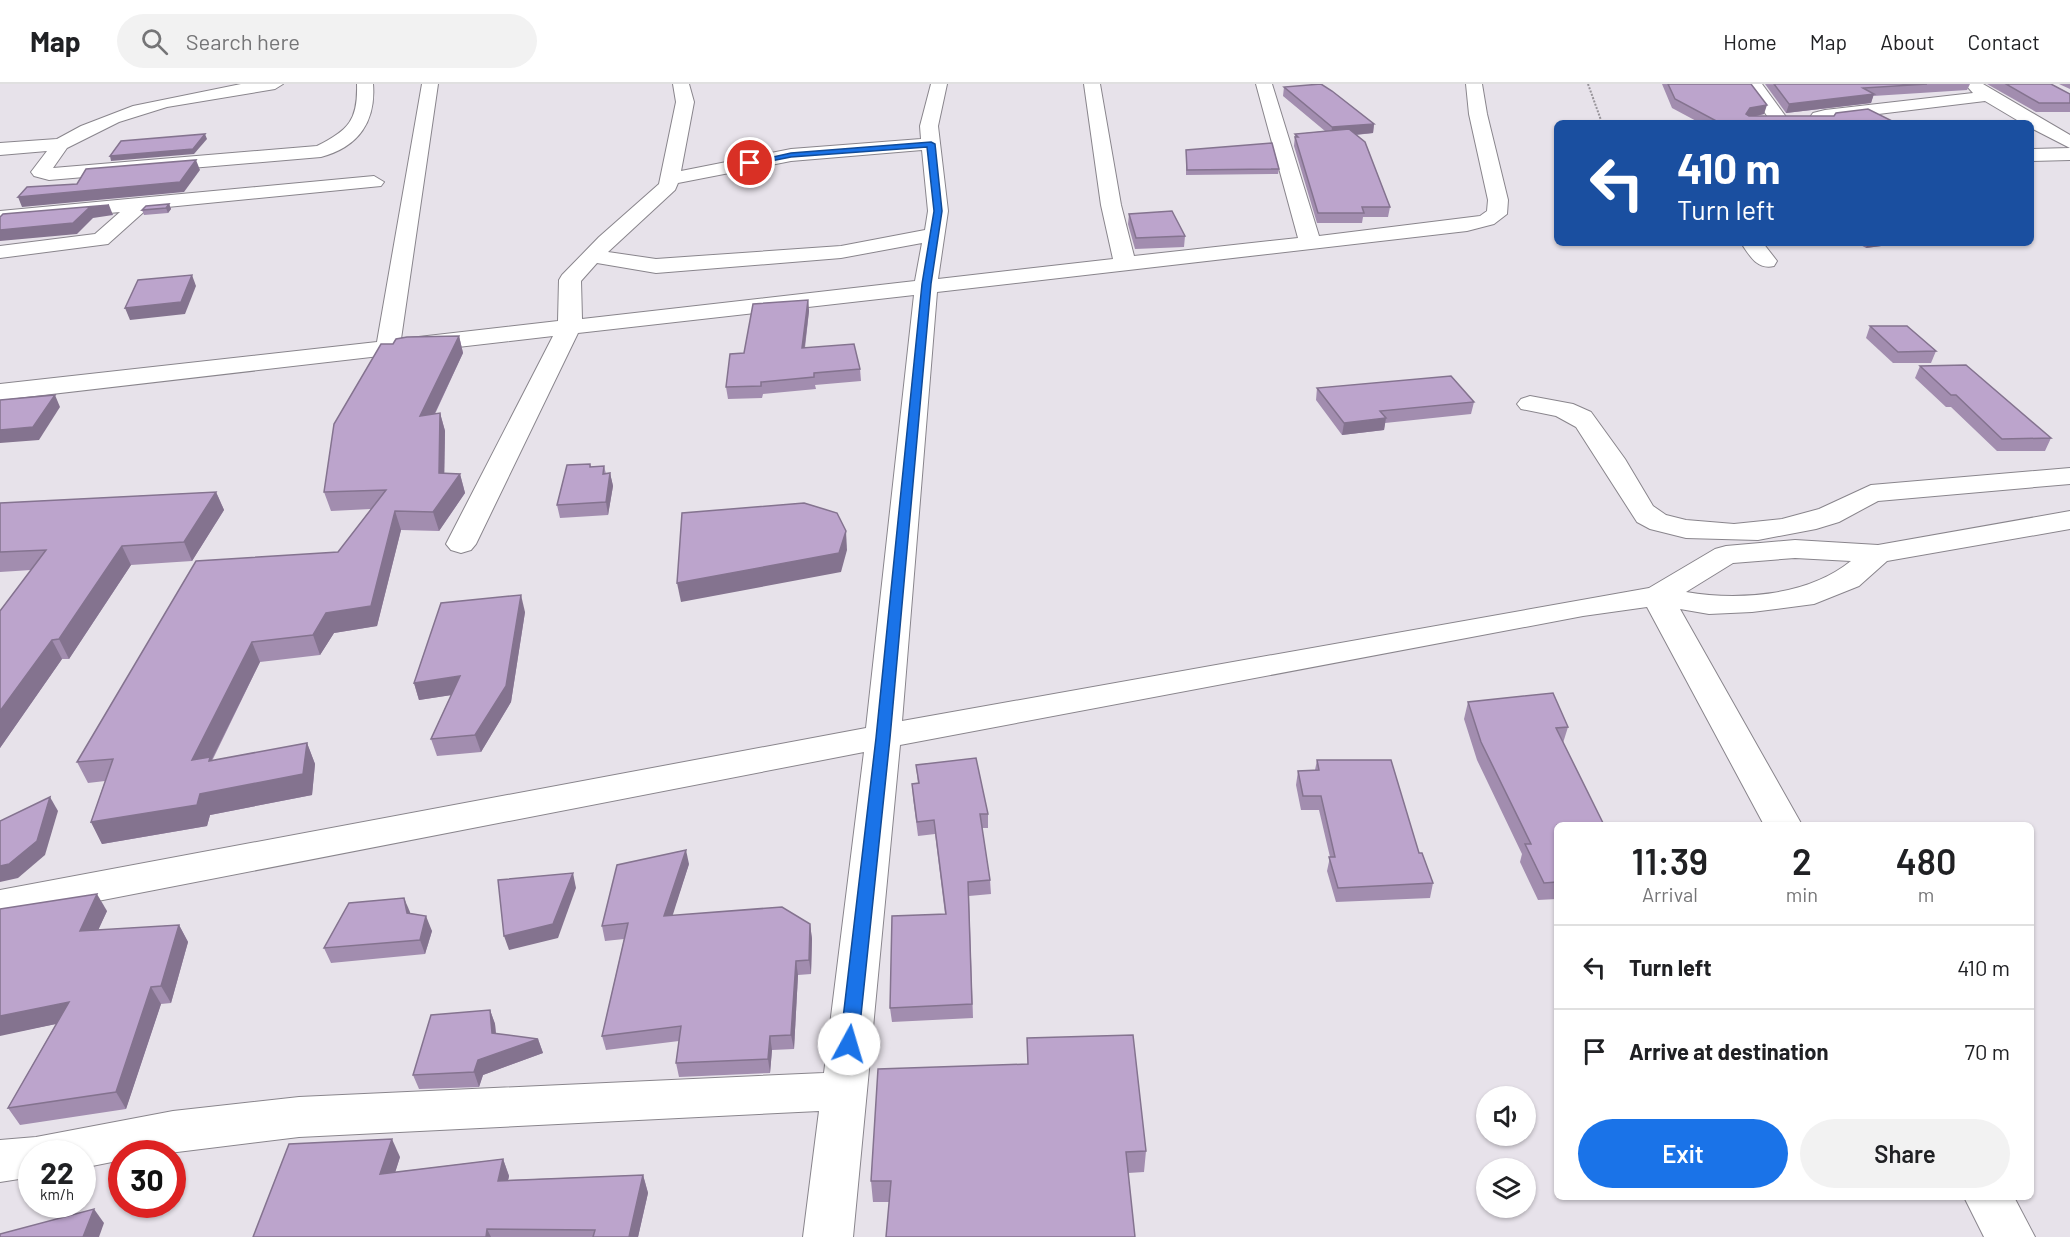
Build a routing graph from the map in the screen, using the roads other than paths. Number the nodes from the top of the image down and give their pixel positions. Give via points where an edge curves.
1 (180, 84) edge
2 (275, 84) edge
3 (365, 84) edge
4 (430, 84) edge
5 (681, 84) edge
6 (939, 84) edge
7 (1092, 84) edge
8 (1264, 84) edge
9 (1474, 84) edge
10 (1753, 84) edge
11 (1973, 84) edge
12 (1988, 96) junction
13 (168, 101) junction
14 (1779, 120) edge
15 (1820, 120) edge
16 (2030, 120) edge
17 (2034, 122) edge
18 (91, 126) junction
19 (0, 141) edge
20 (2070, 143) edge
21 (61, 144) junction
22 (931, 144) junction
23 (0, 149) edge
24 (2070, 154) edge
25 (2034, 155) edge
26 (669, 179) junction
27 (374, 182) dead end
28 (141, 204) junction
29 (0, 217) edge
30 (934, 234) junction
31 (1310, 242) junction
32 (1754, 246) edge
33 (0, 252) edge
34 (592, 256) junction
35 (1766, 261) dead end
36 (1125, 264) junction
37 (926, 284) junction
38 (570, 325) junction
39 (388, 348) junction
40 (0, 392) edge
41 (1530, 404) dead end
42 (2070, 476) edge
43 (2070, 520) edge
44 (461, 544) dead end
45 (1878, 554) junction
46 (1657, 596) junction
47 (883, 738) junction
48 (1781, 822) edge
49 (0, 905) edge
50 (844, 1090) junction
51 (96, 1145) edge
52 (18, 1158) edge
53 (0, 1161) edge
54 (1990, 1200) edge
55 (828, 1237) edge
56 (2010, 1237) edge

1 - 13 street via 177,95
2 - 13 street
3 - 21 street via 367,106 360,123 347,138 321,151 41,172
4 - 39 street
5 - 26 street via 685,102
6 - 22 street via 929,126
7 - 36 street via 1111,205
8 - 31 street
9 - 31 street via 1497,200 1495,217 1467,225
10 - 14 street
11 - 12 street
12 - 15 street
12 - 16 street
13 - 18 street
17 - 20 street
18 - 19 street
18 - 21 street
21 - 23 street
22 - 26 street via 791,155
22 - 30 street via 938,211
24 - 25 street
26 - 34 street via 668,186
27 - 28 street
28 - 29 street
28 - 33 street via 101,240
30 - 34 street via 841,252 656,266
30 - 37 street
31 - 36 street
32 - 35 street
34 - 38 street via 570,280
36 - 37 street
37 - 38 street
37 - 47 street
38 - 39 street
38 - 44 street
39 - 40 street
41 - 42 street via 1565,410 1585,419 1627,483 1637,507 1650,519 1704,531 1742,532 1807,523 1853,506 1871,493
43 - 45 street
45 - 46 street via 1795,549 1726,555
45 - 46 street via 1848,579 1814,595 1709,605
46 - 47 street via 1454,630
46 - 48 street
47 - 49 street
47 - 50 street
50 - 51 street via 386,1115 275,1117
50 - 55 street
52 - 53 street
54 - 56 street

